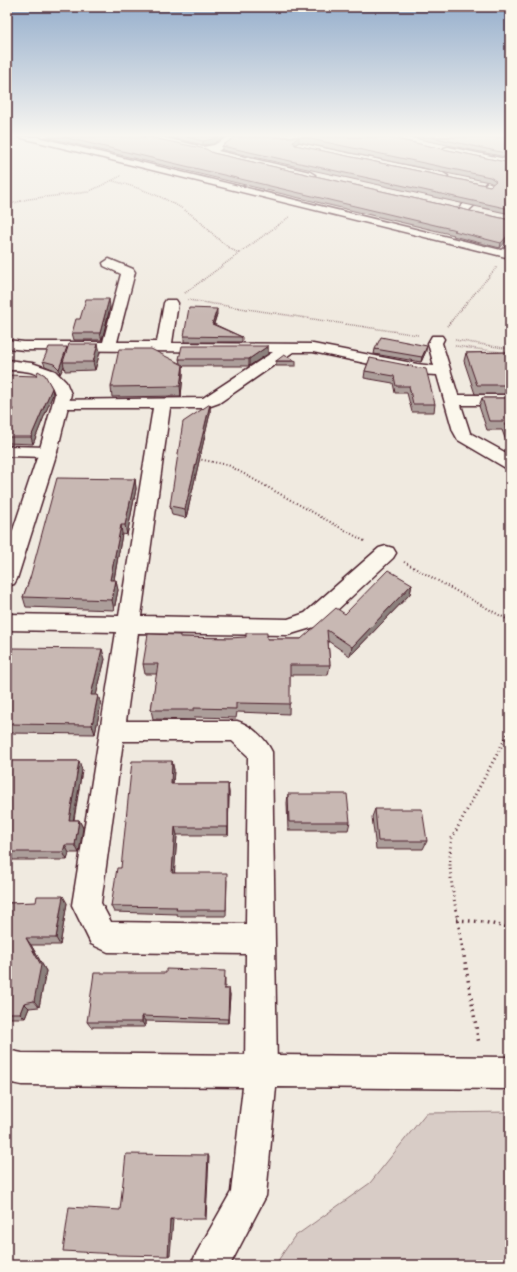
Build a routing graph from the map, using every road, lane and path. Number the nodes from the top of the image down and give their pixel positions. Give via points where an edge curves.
1 (51, 196) edge
2 (162, 196) edge
3 (265, 196) edge
4 (476, 196) edge
5 (316, 198) edge
6 (7, 205) edge
7 (305, 206) junction
8 (479, 213) edge
9 (509, 253) edge
10 (239, 254) junction
11 (109, 263) dead end
12 (175, 300) junction
13 (437, 340) junction
14 (7, 344) edge
15 (109, 346) junction
16 (164, 347) junction
17 (291, 347) junction
18 (510, 349) edge
19 (502, 353) edge
20 (7, 365) edge
21 (443, 371) junction
22 (453, 400) junction
23 (510, 400) edge
24 (61, 404) junction
25 (162, 404) junction
26 (7, 451) edge
27 (48, 452) junction
28 (154, 458) junction
29 (510, 463) edge
30 (386, 553) junction
31 (10, 558) edge
32 (7, 579) edge
33 (510, 621) edge
34 (7, 622) edge
35 (128, 623) junction
36 (510, 730) edge
37 (113, 731) junction
38 (457, 920) junction
39 (510, 928) edge
40 (261, 939) junction
41 (7, 1066) edge
42 (261, 1070) junction
43 (497, 1073) edge
44 (210, 1265) edge

1 - 6 path
2 - 10 path via 201,222
3 - 7 street
4 - 8 street via 460,209
5 - 7 street
7 - 9 street
7 - 10 path
9 - 13 path
10 - 12 path
11 - 15 street via 128,272
12 - 13 path
12 - 16 street
13 - 18 path
13 - 19 path
13 - 21 street
14 - 15 street
15 - 16 street
16 - 17 street
17 - 21 street via 313,348
17 - 25 street via 210,402
20 - 24 street via 37,368 50,375 62,388
21 - 22 street
22 - 23 street
22 - 29 street via 464,436
24 - 25 street
24 - 27 street
25 - 28 street
26 - 27 street
27 - 31 street
28 - 30 path via 205,459 221,463
28 - 35 street
30 - 33 path
30 - 35 street via 313,619 288,627
31 - 32 street
34 - 35 street
35 - 37 street
36 - 38 path via 452,838 449,853 450,877
37 - 40 street via 237,731 260,752
37 - 40 street via 86,905 101,934 108,937
38 - 39 path via 484,922
38 - 43 path
40 - 42 street
41 - 42 street via 22,1069
42 - 43 street
42 - 44 street via 248,1196

